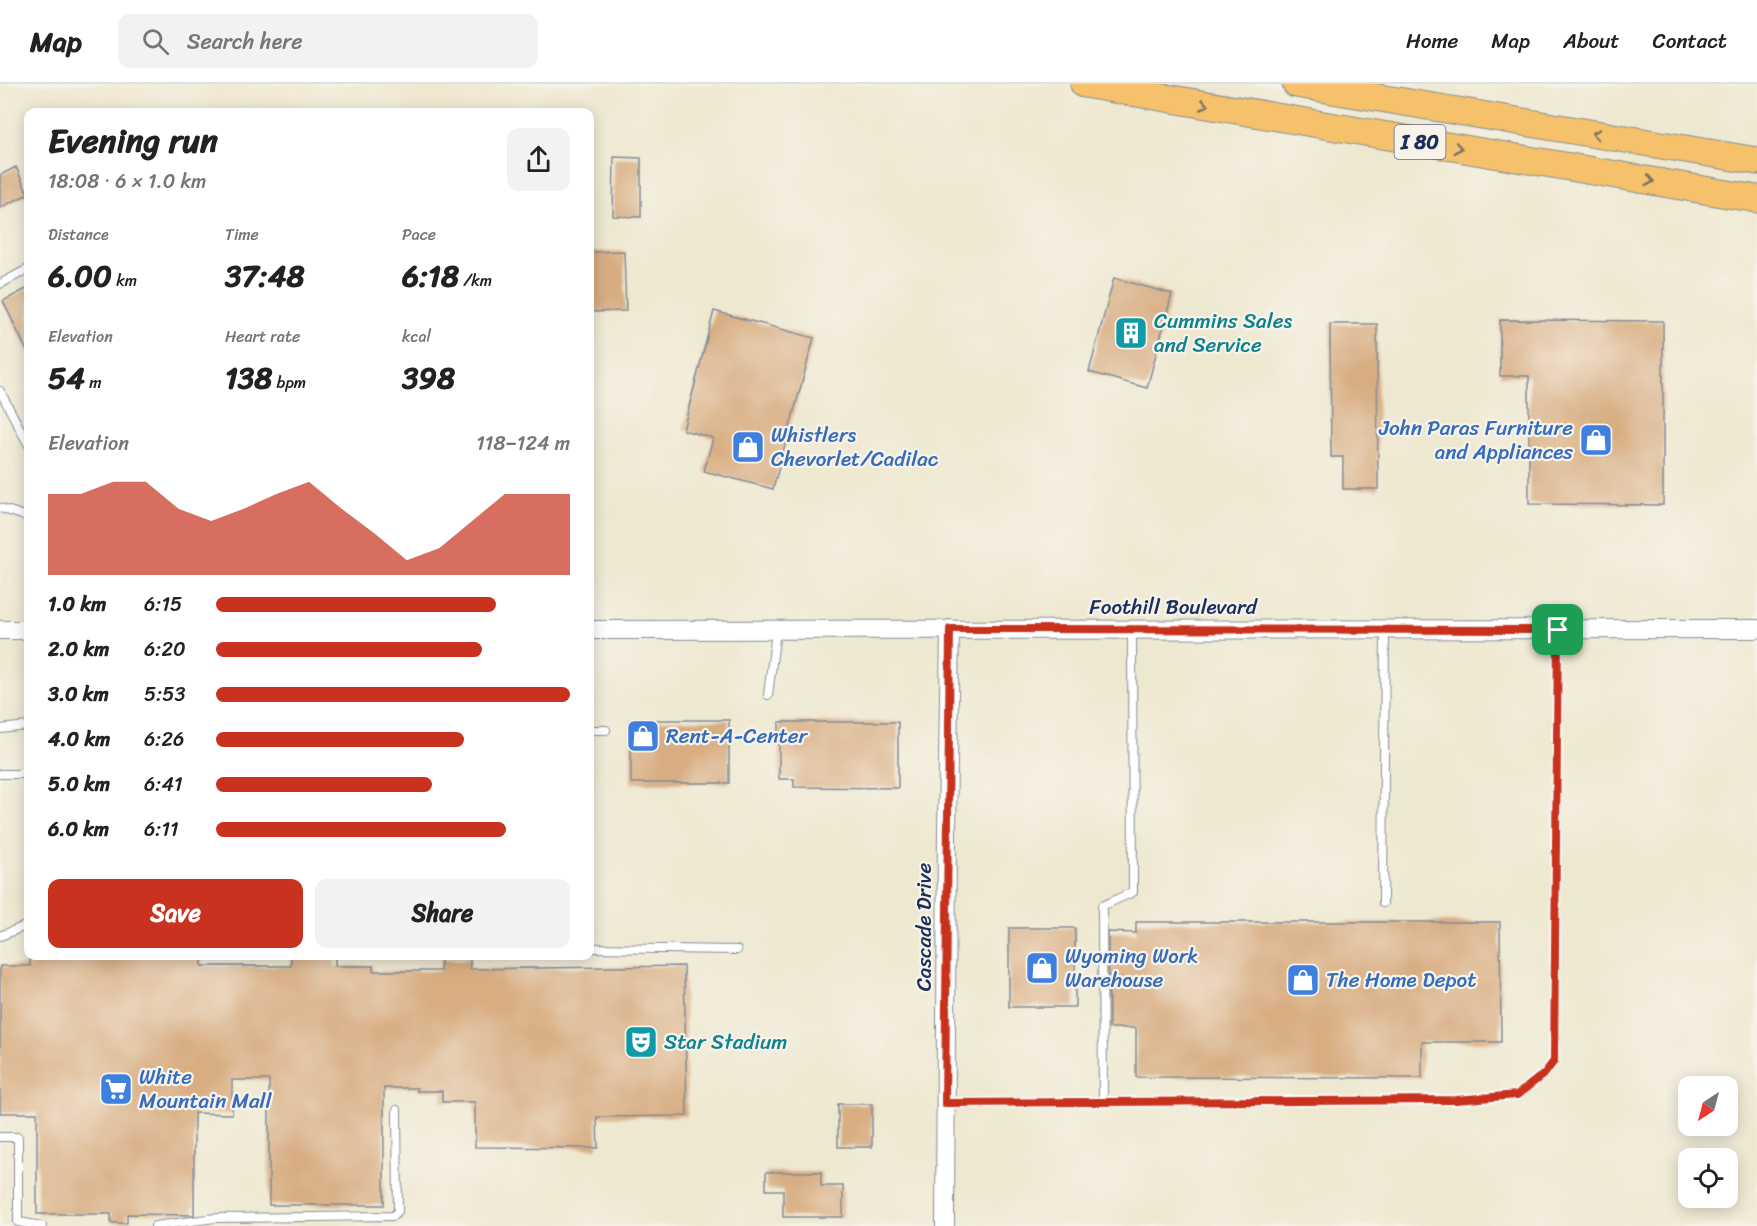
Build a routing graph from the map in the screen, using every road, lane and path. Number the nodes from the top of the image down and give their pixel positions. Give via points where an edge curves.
1 (1084, 84) edge
2 (1296, 84) edge
3 (1757, 161) edge
4 (1757, 200) edge
5 (24, 271) edge
6 (0, 284) edge
7 (0, 391) edge
8 (24, 436) edge
9 (0, 508) edge
10 (24, 516) edge
11 (950, 629) junction
12 (1132, 629) junction
13 (1385, 629) junction
14 (1757, 629) edge
15 (0, 630) edge
16 (24, 630) edge
17 (594, 630) edge
18 (776, 630) junction
19 (1558, 630) junction
20 (768, 695) dead end
21 (24, 726) edge
22 (0, 729) edge
23 (594, 730) edge
24 (606, 730) dead end
25 (0, 774) edge
26 (24, 774) edge
27 (1383, 903) dead end
28 (24, 927) edge
29 (0, 936) edge
30 (594, 948) edge
31 (737, 950) dead end
32 (1103, 1102) junction
33 (945, 1103) junction
34 (397, 1110) dead end
35 (0, 1137) edge
36 (42, 1226) edge
37 (155, 1226) edge
38 (945, 1226) edge

1 -> 4 highway, I 80
3 -> 2 highway, I 80
5 - 6 lane
7 - 8 lane
9 - 10 lane
11 - 12 street, Foothill Boulevard
11 - 18 street, Foothill Boulevard
11 - 33 street, Cascade Drive
12 - 13 street, Foothill Boulevard
12 - 32 lane via 1134,892 1102,906
13 - 19 street, Foothill Boulevard
13 - 27 lane
14 - 19 street, Foothill Boulevard
15 - 16 street
17 - 18 street, Foothill Boulevard
18 - 20 lane
19 - 32 lane via 1554,1061 1545,1073 1517,1095 1456,1100
21 - 22 lane
23 - 24 lane
25 - 26 lane
28 - 29 lane
30 - 31 lane
32 - 33 lane
33 - 38 street, Cascade Drive
34 - 37 lane via 398,1211 393,1216 215,1218
35 - 36 lane via 18,1137 18,1222

